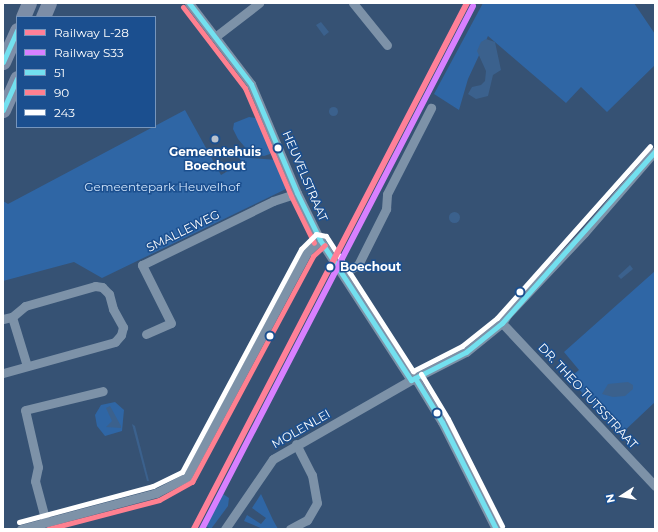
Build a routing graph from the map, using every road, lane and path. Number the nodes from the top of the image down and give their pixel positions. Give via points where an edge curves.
1 (29, 3) edge
2 (49, 3) edge
3 (189, 3) edge
4 (259, 3) edge
5 (353, 3) edge
6 (23, 16) edge
7 (43, 16) edge
8 (16, 32) edge
9 (216, 37) junction
10 (387, 45) dead end
11 (3, 62) edge
12 (16, 80) edge
13 (431, 108) dead end
14 (3, 110) edge
15 (655, 150) edge
16 (297, 193) junction
17 (320, 240) junction
18 (343, 273) junction
19 (7, 318) edge
20 (502, 323) junction
21 (146, 334) dead end
22 (28, 366) junction
23 (3, 373) edge
24 (413, 379) junction
25 (103, 391) dead end
26 (296, 444) junction
27 (655, 486) edge
28 (307, 520) junction
29 (46, 522) junction
30 (21, 529) edge
31 (225, 529) edge
32 (290, 529) edge
33 (311, 529) edge
34 (496, 529) edge

1 - 6 main road
2 - 7 main road
3 - 9 street, HEUVELSTRAAT
4 - 9 street
5 - 10 street
8 - 11 main road
9 - 16 street, HEUVELSTRAAT via 252,84
12 - 14 main road
13 - 18 street via 387,194 386,209 358,265
15 - 20 street, MOLENLEI via 596,221
16 - 17 street, HEUVELSTRAAT
16 - 21 street, SMALLEWEG via 273,201 142,265 171,323
17 - 18 street, HEUVELSTRAAT
17 - 29 street via 307,252 187,477 156,493
18 - 24 street, HEUVELSTRAAT
19 - 22 street
19 - 22 street via 25,306 95,286 102,287 110,294 113,309 122,324 123,332 114,342
20 - 24 street, MOLENLEI via 466,352
20 - 27 street, DR. THEO TUTSSTRAAT
22 - 23 street
24 - 26 street, MOLENLEI
24 - 34 street, HEUVELSTRAAT via 442,422
25 - 29 street via 25,410 38,467 35,481
26 - 28 street via 312,475 317,502
26 - 31 street, MOLENLEI via 268,464
28 - 32 street
28 - 33 street
29 - 30 street

